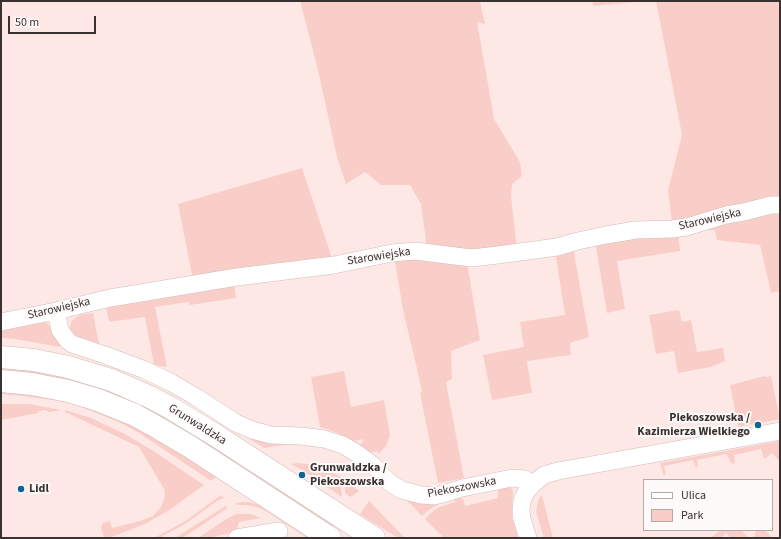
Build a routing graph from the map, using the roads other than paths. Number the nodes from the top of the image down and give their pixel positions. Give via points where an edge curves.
1 (780, 204) edge
2 (56, 311) junction
3 (1, 322) edge
4 (1, 357) edge
5 (1, 381) edge
6 (780, 431) edge
7 (288, 435) joint
8 (532, 485) junction
9 (279, 531) dead end
10 (237, 538) edge
11 (330, 538) edge
12 (374, 538) edge
13 (528, 538) edge

1 - 2 street, Starowiejska via 726,215 687,227 606,235 557,247 471,258 415,252 392,253 110,298
2 - 3 street, Starowiejska
2 - 7 street, Grunwaldzka via 60,330 72,344 145,370 252,430
4 - 12 main road, Grunwaldzka via 68,366 105,377 146,394 212,433
5 - 11 main road, Grunwaldzka via 68,391 134,415 189,446
6 - 8 street via 558,471 544,475
7 - 8 street, Piekoszowska via 324,439 343,445 374,466 393,485 420,495 434,496 512,478 525,480
8 - 13 street via 521,506
9 - 10 street

